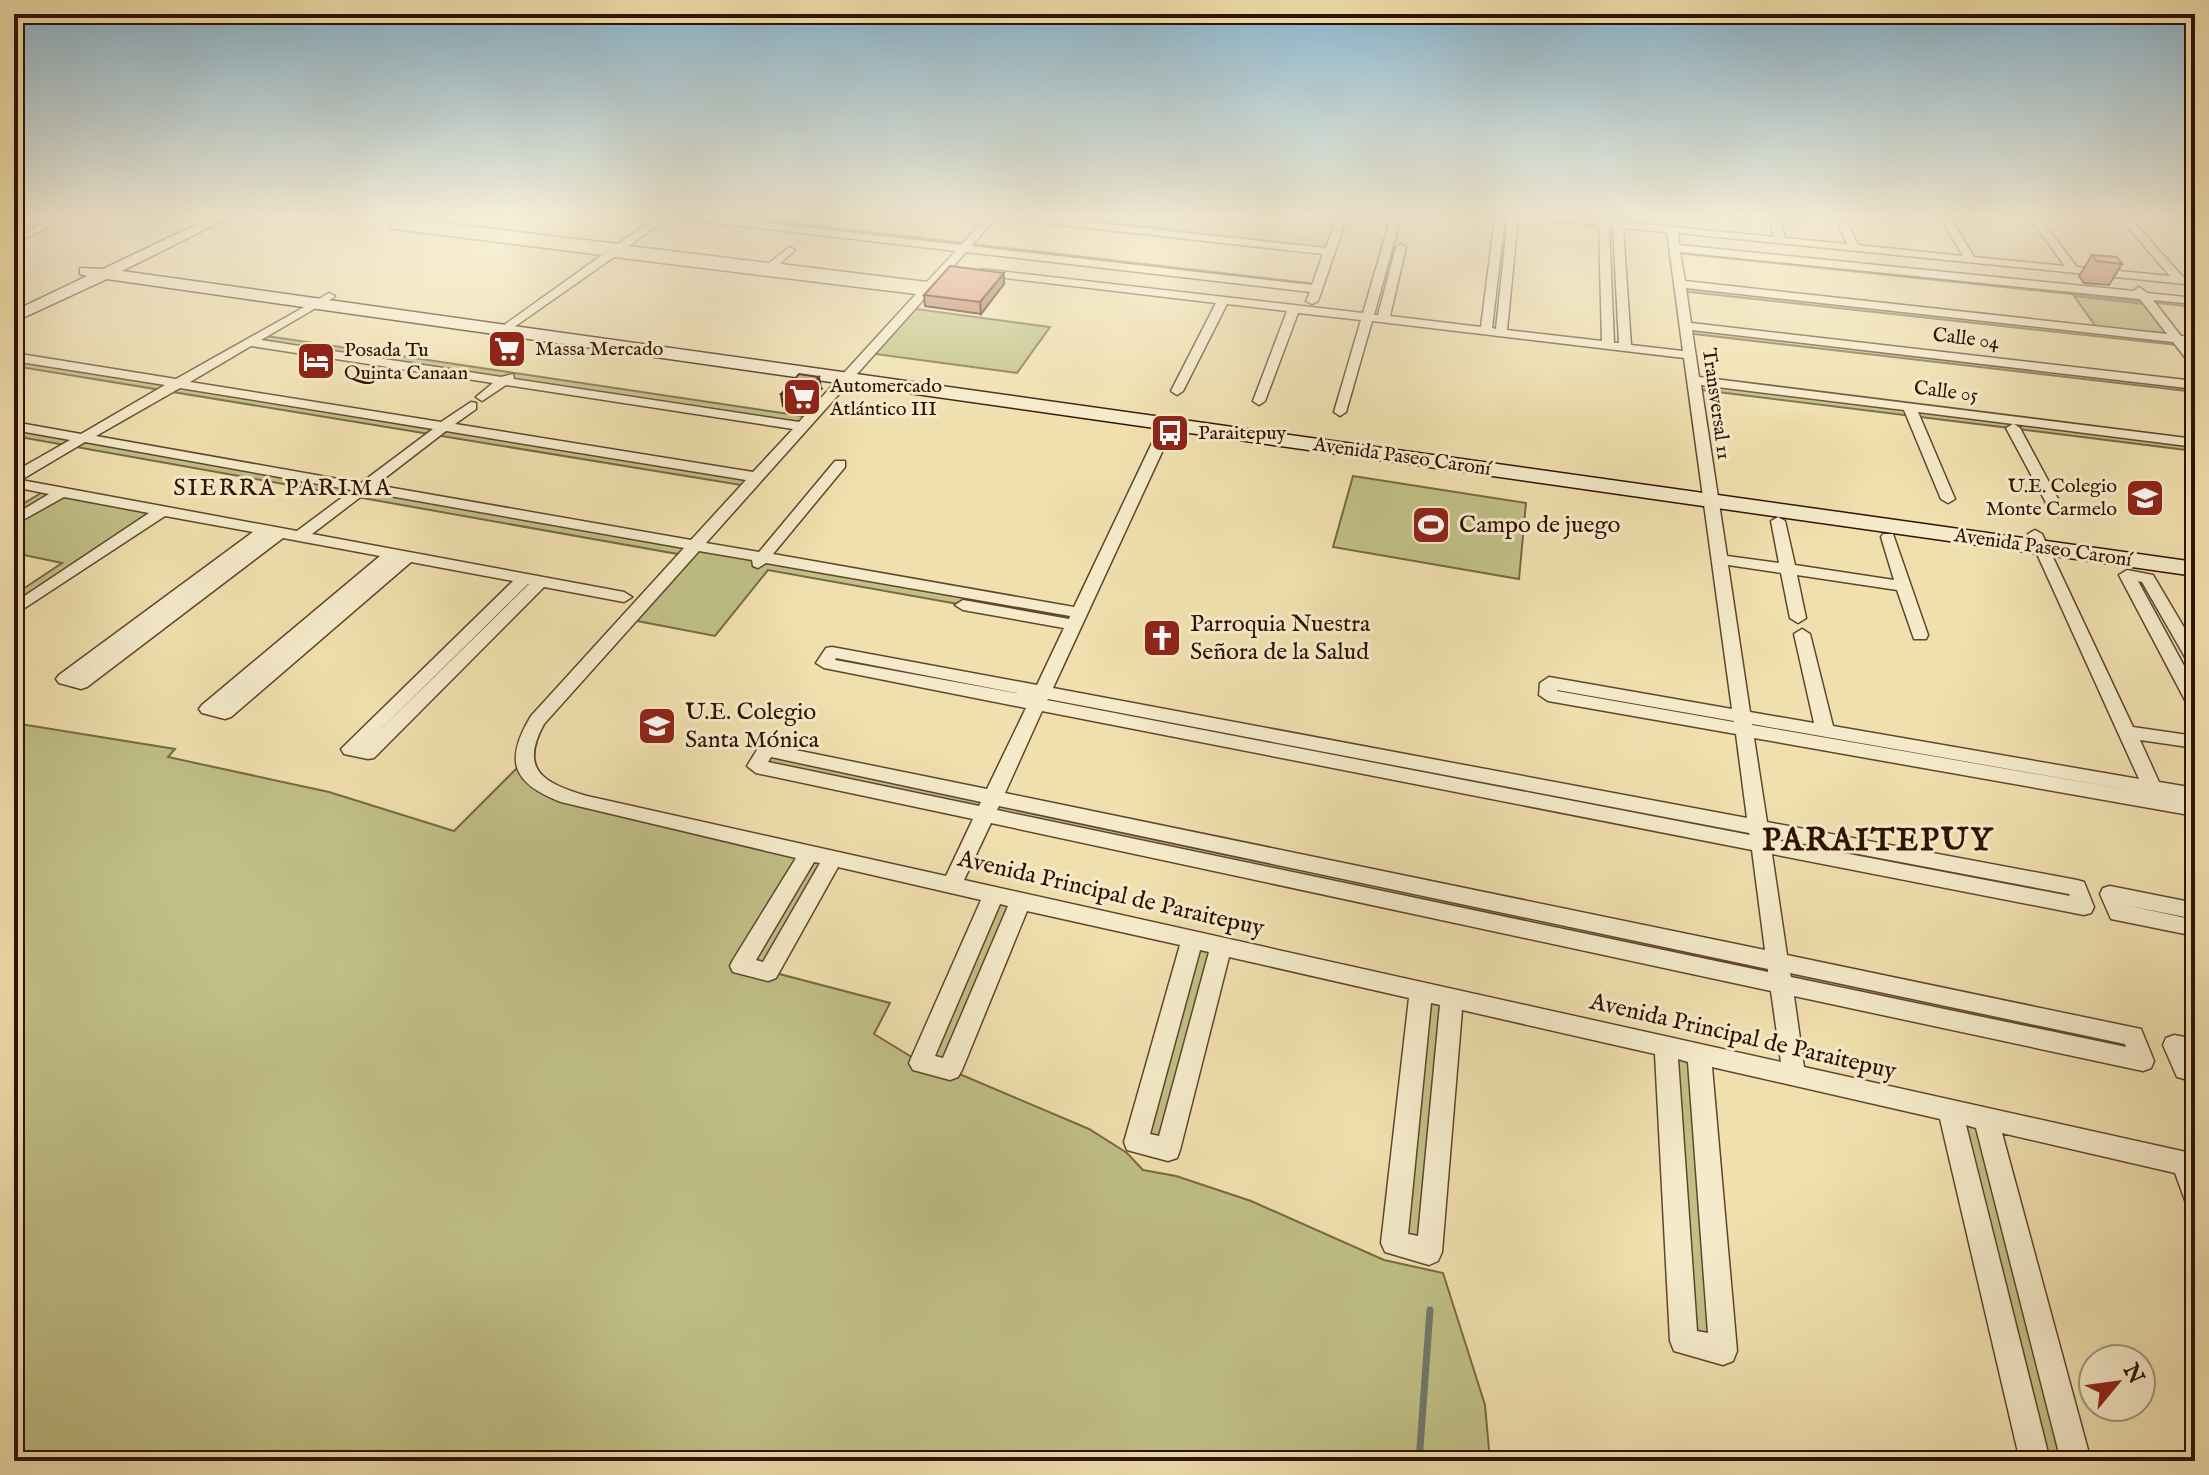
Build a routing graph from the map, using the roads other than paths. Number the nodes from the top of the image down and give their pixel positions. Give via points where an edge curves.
1 (1385, 285) joint
2 (64, 286) edge
3 (70, 286) edge
4 (222, 286) edge
5 (239, 286) edge
6 (566, 286) edge
7 (900, 286) edge
8 (929, 286) edge
9 (1099, 286) edge
10 (1317, 286) edge
11 (1496, 286) edge
12 (1501, 286) edge
13 (1606, 286) edge
14 (1620, 286) edge
15 (2017, 286) edge
16 (2136, 286) edge
17 (1680, 288) joint
18 (926, 289) junction
19 (2146, 299) junction
20 (323, 300) junction
21 (1223, 301) junction
22 (2195, 304) edge
23 (14, 305) edge
24 (1294, 309) junction
25 (1308, 311) junction
26 (14, 317) edge
27 (1369, 318) junction
28 (1383, 320) junction
29 (509, 326) junction
30 (1686, 330) junction
31 (1486, 332) junction
32 (1501, 333) junction
33 (255, 339) junction
34 (2187, 343) edge
35 (1608, 346) junction
36 (1625, 348) junction
37 (1880, 352) junction
38 (1689, 355) junction
39 (14, 357) edge
40 (2195, 362) edge
41 (14, 366) edge
42 (849, 374) junction
43 (509, 377) junction
44 (1693, 384) junction
45 (2195, 385) edge
46 (171, 387) junction
47 (1177, 391) dead end
48 (2195, 392) edge
49 (1259, 401) dead end
50 (1340, 412) dead end
51 (1910, 412) junction
52 (805, 422) junction
53 (1168, 424) junction
54 (2008, 425) junction
55 (14, 426) edge
56 (439, 431) junction
57 (14, 436) edge
58 (76, 442) junction
59 (2161, 443) junction
60 (2195, 443) edge
61 (2195, 451) edge
62 (840, 464) dead end
63 (14, 480) edge
64 (751, 482) junction
65 (55, 490) junction
66 (358, 492) junction
67 (1709, 494) junction
68 (1948, 499) dead end
69 (14, 509) edge
70 (155, 509) junction
71 (2058, 512) dead end
72 (14, 521) edge
73 (1778, 521) dead end
74 (273, 531) junction
75 (300, 536) junction
76 (1888, 537) dead end
77 (2038, 541) junction
78 (689, 550) junction
79 (400, 555) junction
80 (2195, 556) edge
81 (1719, 559) junction
82 (758, 563) junction
83 (1788, 569) junction
84 (2195, 569) edge
85 (532, 580) junction
86 (1904, 586) junction
87 (14, 595) edge
88 (624, 597) dead end
89 (14, 610) edge
90 (1078, 619) junction
91 (1920, 635) dead end
92 (2195, 660) edge
93 (1040, 698) junction
94 (2195, 702) edge
95 (1743, 723) junction
96 (1825, 731) junction
97 (2126, 732) junction
98 (2195, 742) edge
99 (2156, 795) junction
100 (2195, 795) edge
101 (989, 806) junction
102 (2195, 809) edge
103 (1759, 836) junction
104 (809, 853) junction
105 (833, 858) junction
106 (952, 885) junction
107 (994, 894) junction
108 (1021, 900) junction
109 (2195, 911) edge
110 (2195, 928) edge
111 (1192, 939) junction
112 (1221, 946) junction
113 (1779, 973) junction
114 (1421, 991) junction
115 (1452, 998) junction
116 (1666, 1047) junction
117 (2195, 1049) edge
118 (1699, 1054) junction
119 (2195, 1072) edge
120 (1794, 1075) junction
121 (1950, 1110) junction
122 (1986, 1119) junction
123 (2189, 1164) edge
124 (2195, 1194) edge
125 (2035, 1461) edge
126 (2076, 1461) edge

1 - 27 street
1 - 28 street
2 - 23 street
3 - 26 street
4 - 20 street, Avenida Paseo Caroní
5 - 20 street, Avenida Paseo Caroní
6 - 29 street
7 - 18 street
8 - 18 street, Avenida Principal de Paraitepuy
9 - 21 street
10 - 25 street
11 - 31 street
12 - 32 street
13 - 35 street
14 - 36 street
15 - 19 street
16 - 19 street
17 - 30 street, Transversal 11
17 - 34 street
18 - 42 street, Avenida Principal de Paraitepuy
19 - 22 street
19 - 34 street
20 - 29 street, Avenida Paseo Caroní
20 - 33 street
21 - 24 street
21 - 47 street
24 - 25 street
24 - 49 street
25 - 27 street
27 - 28 street
27 - 50 street
28 - 31 street
29 - 42 street, Avenida Paseo Caroní
30 - 37 street, Calle 04
30 - 38 street, Transversal 11
31 - 32 street
32 - 35 street
33 - 43 street
33 - 46 street
34 - 40 street
35 - 36 street
36 - 38 street
37 - 45 street, Calle 04
37 - 48 street, Calle 04
38 - 44 street, Transversal 11
39 - 46 street
41 - 46 street
42 - 52 street, Avenida Principal de Paraitepuy
42 - 53 street, Avenida Paseo Caroní
42 - 67 street, Avenida Paseo Caroní
43 - 52 street
43 - 56 street
44 - 51 street, Calle 05
44 - 67 street, Transversal 11
46 - 56 street
46 - 58 street
51 - 54 street, Calle 05
51 - 68 street
52 - 64 street, Avenida Principal de Paraitepuy
53 - 67 street, Avenida Paseo Caroní
53 - 90 street
54 - 59 street, Calle 05
54 - 71 street
55 - 58 street
56 - 64 street
56 - 66 street
57 - 58 street
58 - 63 street
58 - 66 street
59 - 60 street, Calle 05
59 - 61 street, Calle 05
62 - 82 street
63 - 65 street
64 - 78 street, Avenida Principal de Paraitepuy
65 - 69 street
65 - 70 street
65 - 72 street
66 - 75 street
66 - 78 street
67 - 77 street, Avenida Paseo Caroní
67 - 81 street, Transversal 11
70 - 74 street
70 - 87 street
70 - 89 street
73 - 83 street
74 - 74 street via 65,679 81,683
74 - 75 street
75 - 79 street
76 - 86 street
77 - 80 street, Avenida Paseo Caroní
77 - 84 street, Avenida Paseo Caroní
77 - 97 street
78 - 82 street
78 - 104 street, Avenida Principal de Paraitepuy via 537,720 523,742 527,771 542,787 565,798
79 - 79 street via 208,709 225,713
79 - 85 street
81 - 83 street
81 - 95 street, Transversal 11
82 - 90 street
83 - 86 street
83 - 96 street
85 - 85 street via 350,749 368,753
85 - 88 street
86 - 91 street
90 - 93 street
92 - 94 street via 2148,578 2127,575
93 - 93 street via 832,652 824,663
93 - 101 street
93 - 103 street
95 - 95 street via 1549,683 1548,695
95 - 96 street
95 - 99 street
95 - 103 street, Transversal 11
96 - 99 street
97 - 98 street
97 - 99 street
99 - 100 street
99 - 102 street
101 - 101 street via 766,750 756,766
101 - 106 street
101 - 113 street
103 - 103 street via 2084,907 2077,888
103 - 113 street, Transversal 11
104 - 105 street, Avenida Principal de Paraitepuy
104 - 105 street via 741,966 768,972
105 - 106 street, Avenida Principal de Paraitepuy
106 - 107 street, Avenida Principal de Paraitepuy
107 - 108 street, Avenida Principal de Paraitepuy
107 - 108 street via 921,1063 950,1070
108 - 111 street, Avenida Principal de Paraitepuy
109 - 110 street via 2110,894 2118,913
111 - 112 street, Avenida Principal de Paraitepuy
111 - 112 street via 1136,1142 1168,1150
112 - 114 street, Avenida Principal de Paraitepuy
113 - 113 street via 2143,1061 2133,1036
113 - 120 street, Transversal 11
114 - 115 street, Avenida Principal de Paraitepuy
114 - 115 street via 1394,1243 1429,1252
115 - 116 street, Avenida Principal de Paraitepuy
116 - 118 street, Avenida Principal de Paraitepuy
116 - 118 street via 1684,1341 1723,1351
117 - 119 street via 2174,1045 2185,1070
118 - 120 street, Avenida Principal de Paraitepuy
120 - 121 street, Avenida Principal de Paraitepuy
121 - 122 street, Avenida Principal de Paraitepuy
121 - 125 street
122 - 123 street, Avenida Principal de Paraitepuy
122 - 126 street
123 - 124 street

